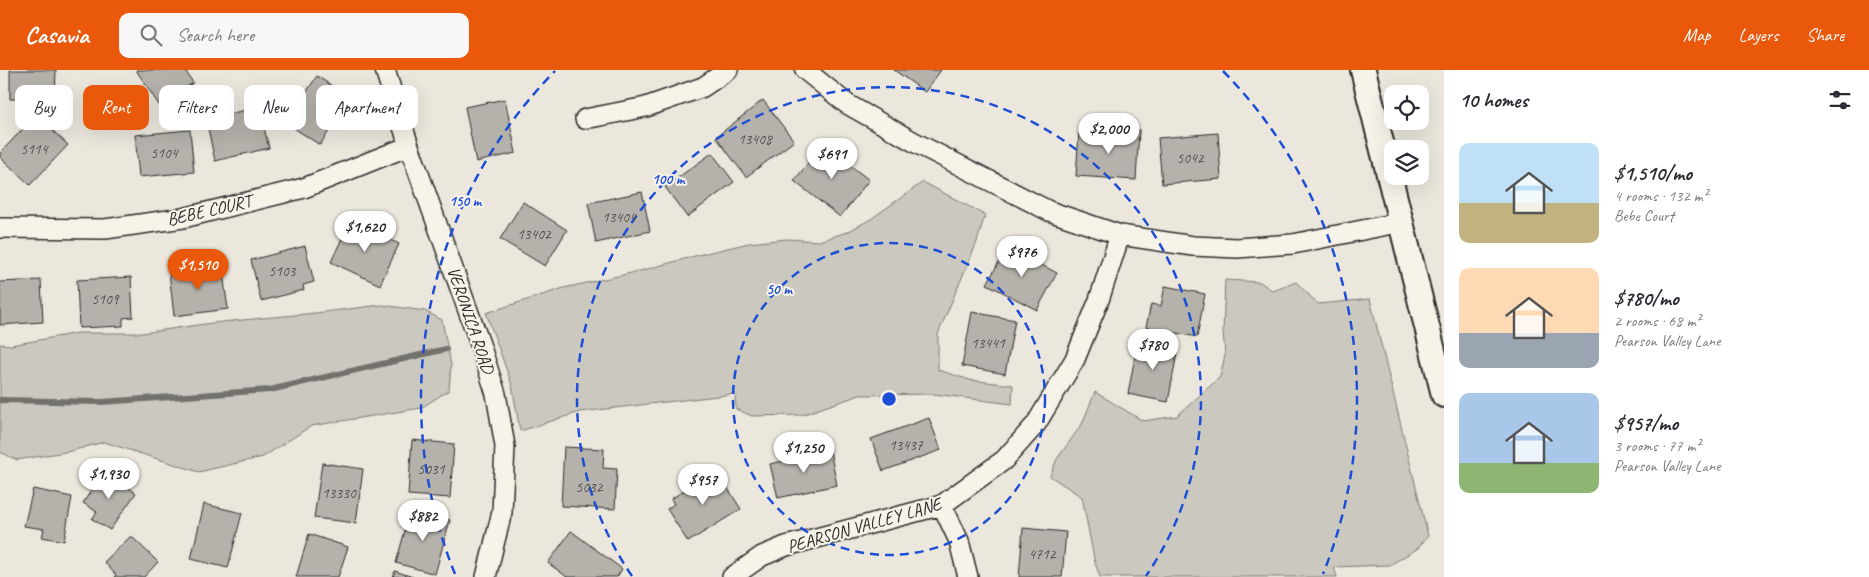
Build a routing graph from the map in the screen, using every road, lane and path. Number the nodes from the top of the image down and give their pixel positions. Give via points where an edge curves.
1 (385, 70) edge
2 (728, 70) edge
3 (805, 70) edge
4 (1363, 70) edge
5 (585, 120) dead end
6 (409, 146) junction
7 (1402, 222) junction
8 (0, 228) edge
9 (1120, 235) junction
10 (1444, 395) edge
11 (942, 505) junction
12 (486, 577) edge
13 (732, 577) edge
14 (968, 577) edge

1 - 6 street, VERONICA ROAD
2 - 5 street via 703,87 646,107
3 - 9 street via 847,104 916,143 1049,211
4 - 7 street
6 - 8 street, BEBE COURT via 304,188 183,218 106,229
6 - 12 street, VERONICA ROAD via 496,394 505,446 502,512
7 - 9 street via 1292,244 1237,248 1194,246
7 - 10 street
9 - 11 street, PEARSON VALLEY LANE via 1099,300 1075,358 1036,424 1004,460
11 - 13 street, PEARSON VALLEY LANE via 786,546 762,556
11 - 14 street via 959,541

